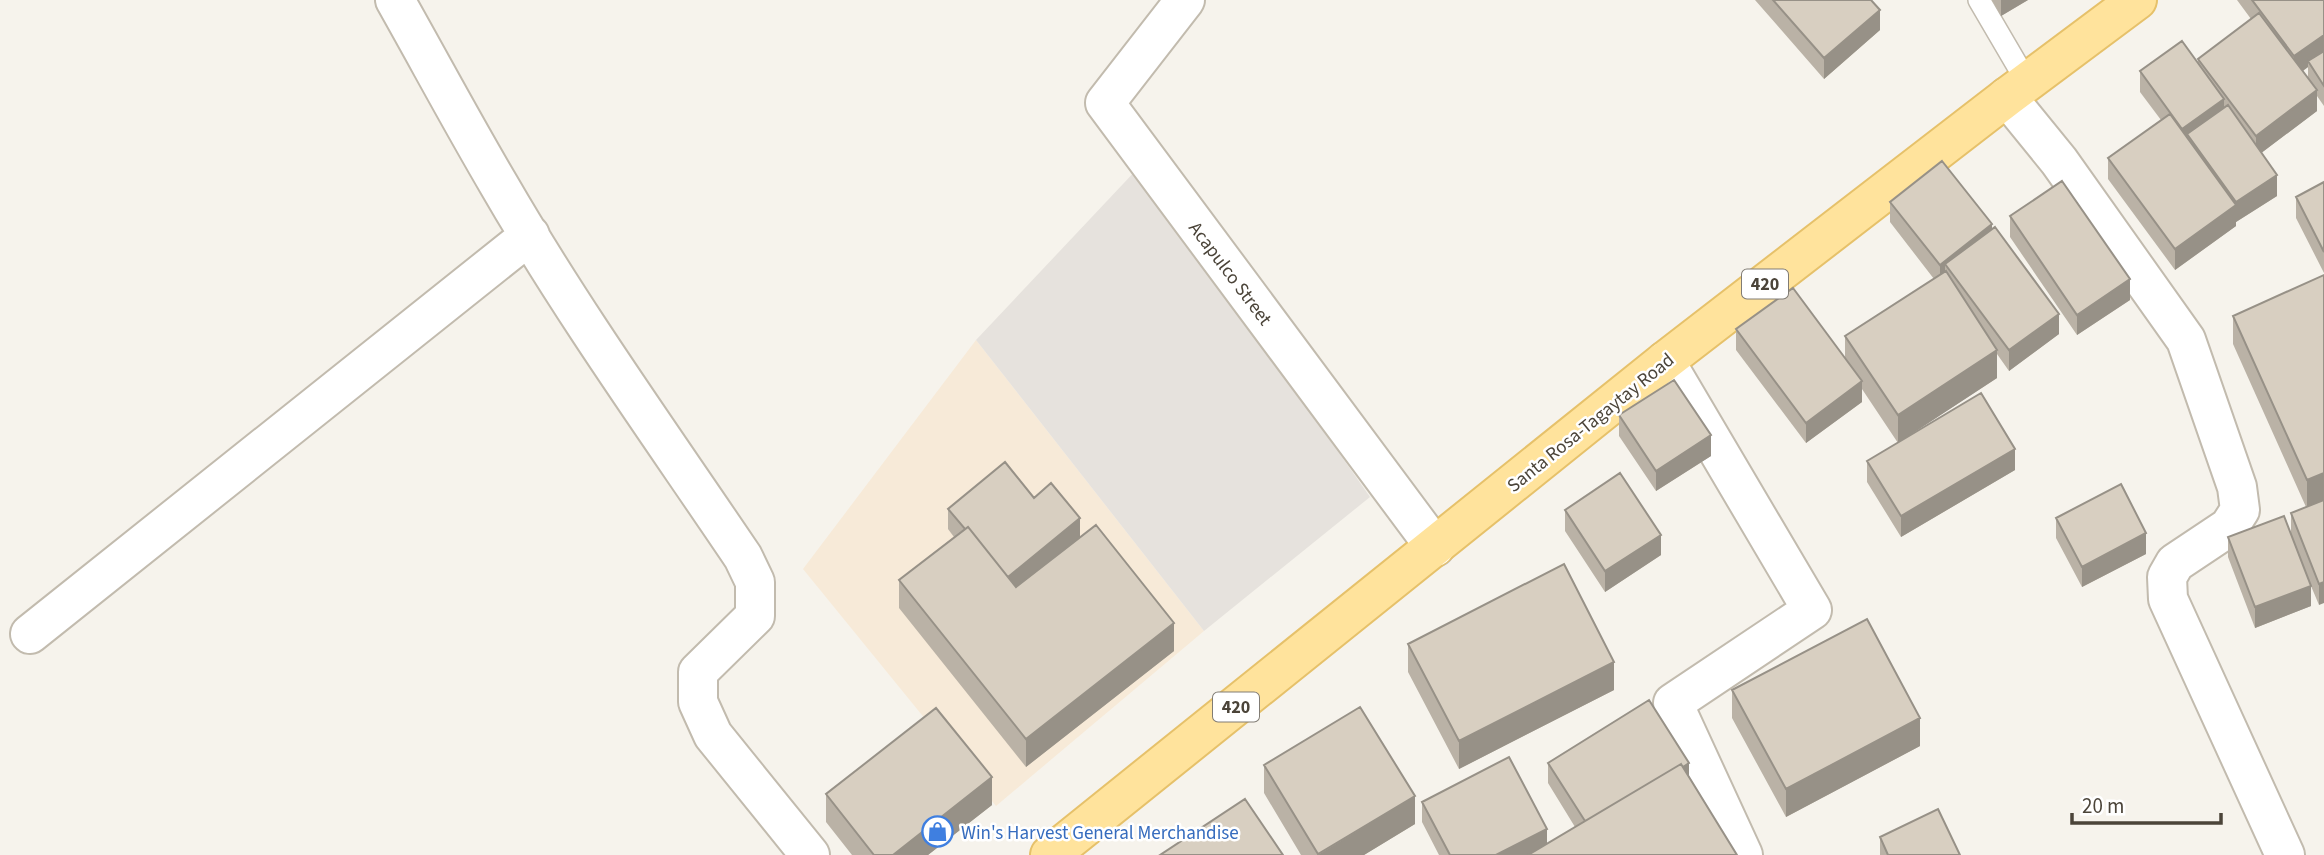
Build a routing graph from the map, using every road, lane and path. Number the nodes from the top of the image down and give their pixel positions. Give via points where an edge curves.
1 (395, 0) edge
2 (1185, 0) edge
3 (1979, 0) edge
4 (2137, 0) edge
5 (2017, 89) junction
6 (530, 235) junction
7 (1665, 361) junction
8 (1435, 547) junction
9 (30, 634) dead end
10 (810, 855) edge
11 (1050, 855) edge
12 (1743, 855) edge
13 (2285, 855) edge

1 - 6 street
2 - 8 street, Acapulco Street via 1105,103
3 - 5 lane
4 - 5 main road, Santa Rosa-Tagaytay Road / 420
5 - 7 main road, Santa Rosa-Tagaytay Road / 420
5 - 13 street via 2059,161 2186,340 2240,510 2229,527 2175,563 2167,577 2168,599
6 - 9 street
6 - 10 street via 743,557 755,582 755,616 698,672 698,702 713,735
7 - 8 main road, Santa Rosa-Tagaytay Road / 420
7 - 12 street via 1812,610 1673,703
8 - 11 main road, Santa Rosa-Tagaytay Road / 420

